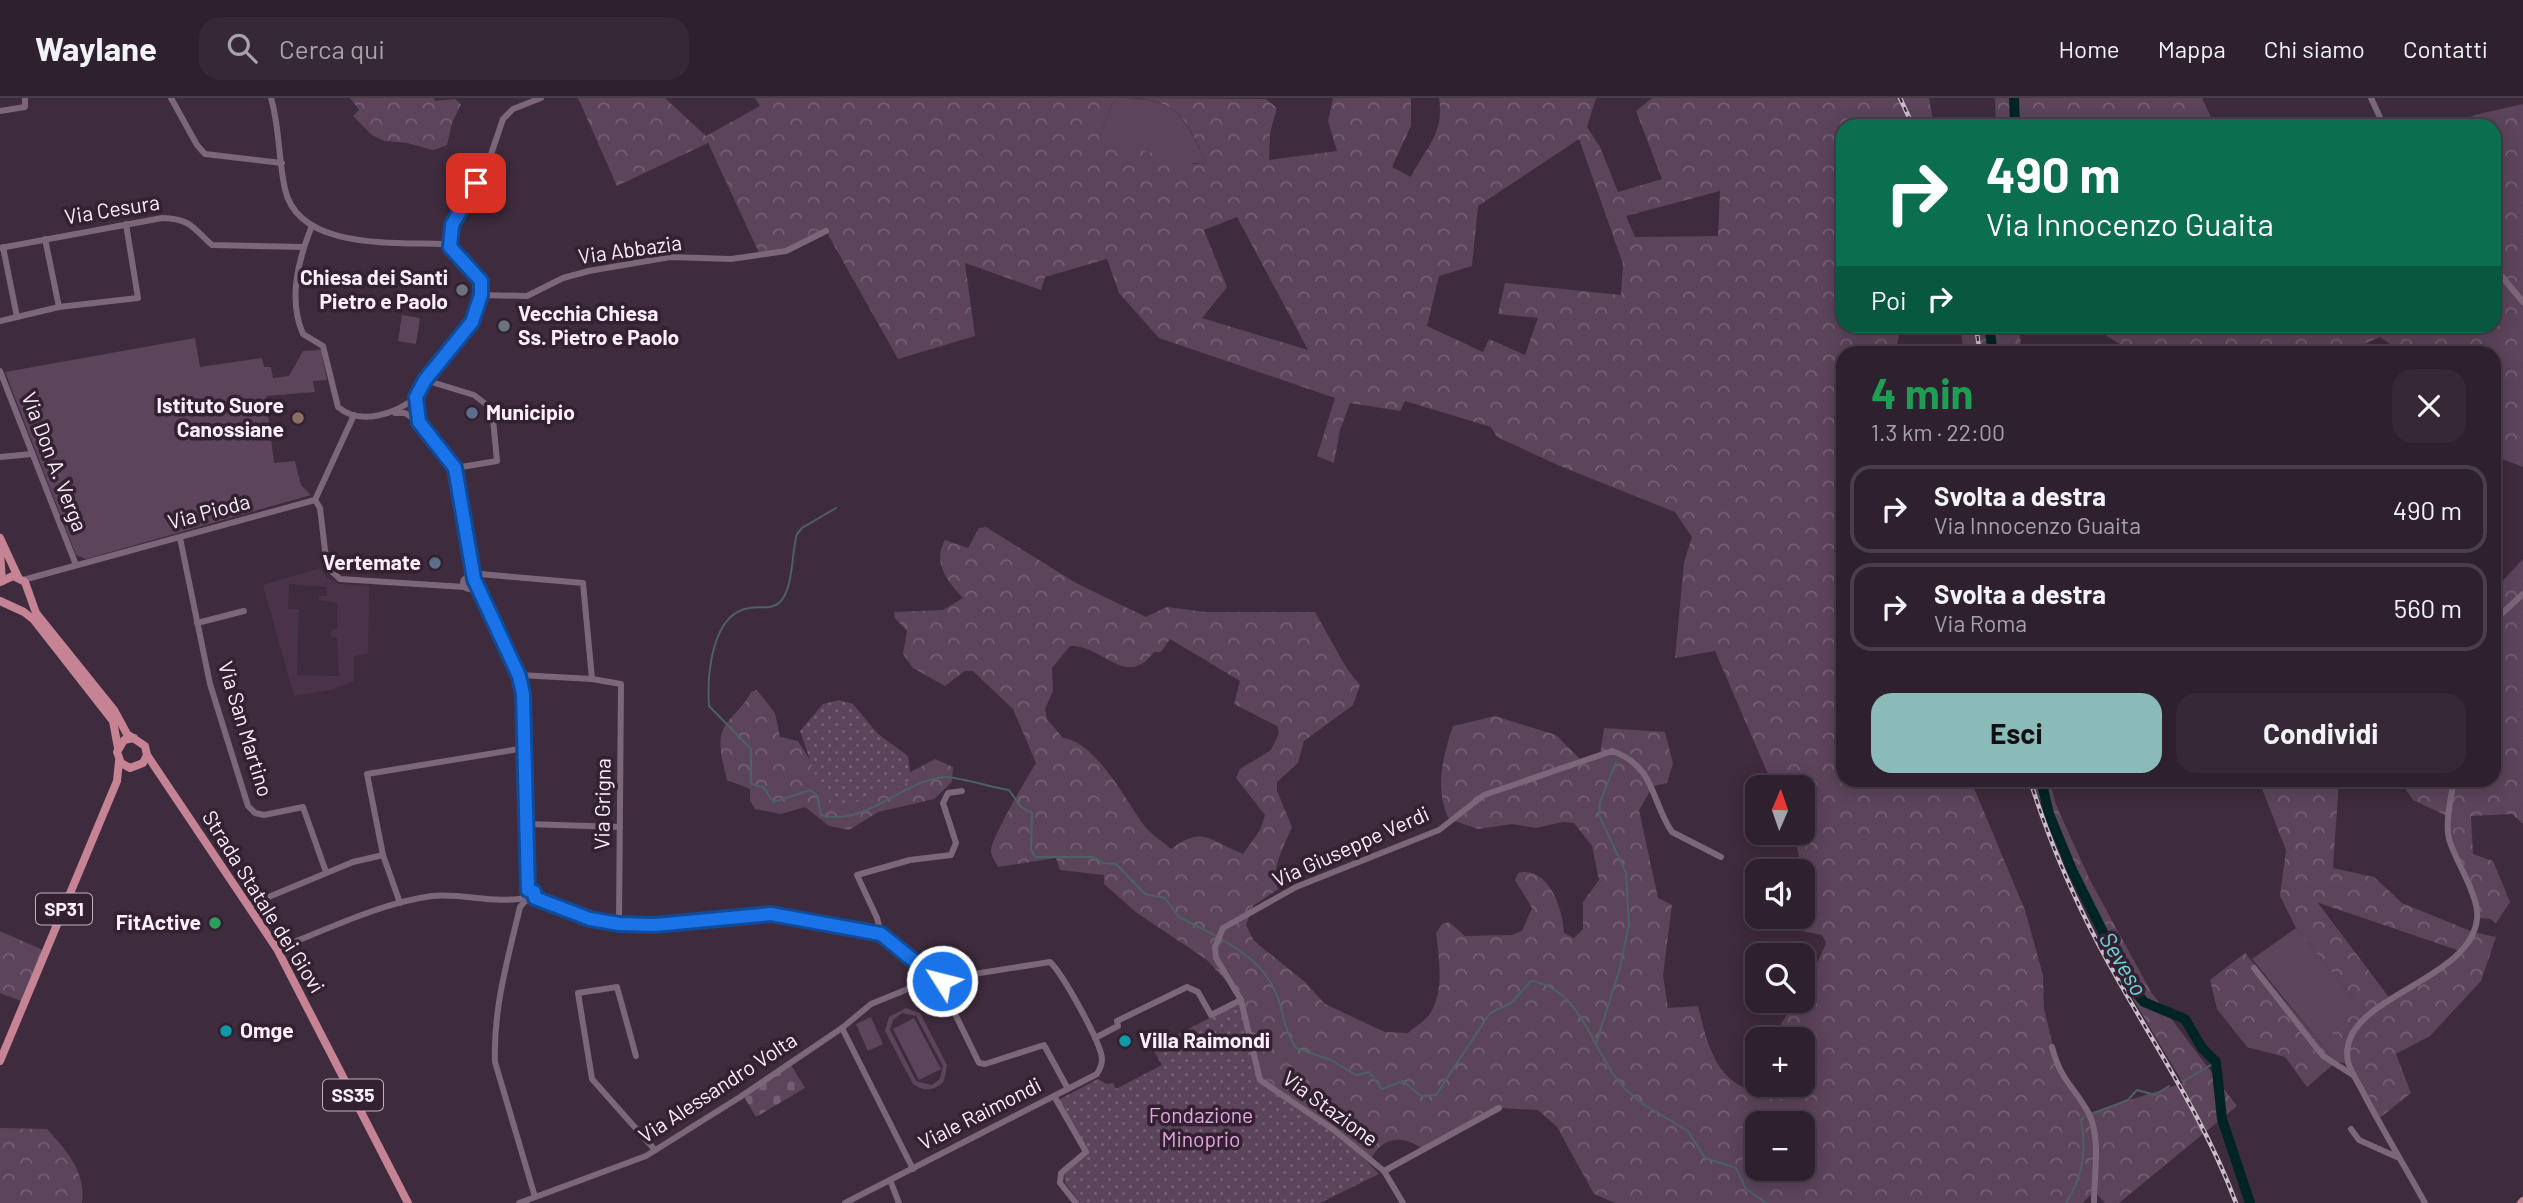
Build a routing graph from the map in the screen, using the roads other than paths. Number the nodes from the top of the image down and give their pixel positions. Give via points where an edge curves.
1 (25, 98) edge
2 (171, 98) edge
3 (271, 98) edge
4 (541, 98) edge
5 (2371, 98) edge
6 (0, 111) edge
7 (2381, 119) edge
8 (282, 163) junction
9 (126, 224) junction
10 (312, 228) junction
11 (826, 231) dead end
12 (45, 239) junction
13 (1, 247) edge
14 (304, 247) junction
15 (450, 247) junction
16 (2501, 275) edge
17 (481, 295) junction
18 (2523, 302) edge
19 (59, 307) junction
20 (17, 317) junction
21 (0, 321) edge
22 (0, 371) edge
23 (425, 380) junction
24 (416, 397) junction
25 (492, 409) junction
26 (394, 412) junction
27 (354, 415) junction
28 (547, 419) dead end
29 (419, 422) junction
30 (32, 454) junction
31 (0, 457) edge
32 (455, 468) junction
33 (315, 500) junction
34 (0, 538) edge
35 (180, 538) junction
36 (0, 552) edge
37 (76, 565) junction
38 (20, 578) junction
39 (1, 581) edge
40 (469, 582) junction
41 (2523, 594) edge
42 (27, 595) junction
43 (2, 604) edge
44 (15, 607) junction
45 (244, 611) dead end
46 (2501, 614) edge
47 (197, 623) junction
48 (519, 676) junction
49 (592, 679) junction
50 (134, 738) junction
51 (118, 748) junction
52 (525, 748) junction
53 (147, 755) junction
54 (119, 761) junction
55 (140, 766) junction
56 (131, 768) junction
57 (159, 773) junction
58 (117, 781) junction
59 (2453, 787) edge
60 (962, 791) dead end
61 (526, 824) junction
62 (620, 827) junction
63 (383, 855) junction
64 (1721, 857) dead end
65 (326, 872) junction
66 (528, 890) junction
67 (535, 898) junction
68 (525, 899) junction
69 (400, 903) junction
70 (248, 905) junction
71 (619, 924) junction
72 (881, 934) junction
73 (277, 949) junction
74 (2254, 968) dead end
75 (930, 974) junction
76 (925, 982) junction
77 (941, 982) junction
78 (1241, 1000) junction
79 (842, 1028) junction
80 (1095, 1038) junction
81 (2052, 1047) dead end
82 (636, 1056) dead end
83 (0, 1061) edge
84 (2355, 1076) junction
85 (1068, 1089) junction
86 (1054, 1096) junction
87 (1499, 1108) dead end
88 (2351, 1129) dead end
89 (655, 1150) junction
90 (2399, 1158) junction
91 (913, 1169) junction
92 (1384, 1171) junction
93 (890, 1180) junction
94 (534, 1197) junction
95 (408, 1203) edge
96 (519, 1203) edge
97 (845, 1203) edge
98 (900, 1203) edge
99 (1076, 1203) edge
100 (1403, 1203) edge
101 (2094, 1203) edge
102 (2425, 1203) edge

1 - 6 street via 25,107
2 - 8 street via 205,154
3 - 8 street
4 - 15 street via 513,109 503,119 486,169 452,225
5 - 7 street
8 - 10 street via 291,205
9 - 12 street, Via Cesura
9 - 14 street, Via Cesura via 179,218 192,224 212,245
9 - 19 street via 138,298
10 - 14 street
10 - 15 street via 375,241
11 - 17 street, Via Abbazia via 786,251 731,260 670,257 563,278 527,296
12 - 13 street, Via Cesura
12 - 19 street
13 - 20 street
14 - 27 street via 297,274 298,324 303,334 323,346 338,407
15 - 17 street via 481,281
16 - 18 street
17 - 23 street via 472,322
19 - 20 street
20 - 21 street
22 - 30 street, Via Don A. Verga
23 - 24 street
23 - 25 street via 474,395
24 - 26 street
24 - 29 street
25 - 28 street
25 - 32 street via 497,461
26 - 27 street
26 - 29 street via 405,412
27 - 33 street
29 - 32 street
30 - 31 street
30 - 37 street, Via Don A. Verga
32 - 40 street via 470,558
33 - 35 street, Via Pioda
33 - 40 street via 320,508 327,567 340,579
34 - 38 main road
35 - 37 street, Via Pioda
35 - 47 street, Via San Martino
36 - 39 main road
37 - 38 street, Via Pioda
38 - 39 main road
38 - 42 main road
40 - 48 street via 481,597
40 - 49 street via 480,574 583,583
41 - 46 street
42 - 44 main road
42 - 50 main road via 36,613
43 - 44 main road
44 - 51 main road via 34,620 110,717
45 - 47 street
47 - 65 street, Via San Martino via 218,717 248,806 264,815 303,807
48 - 49 street
48 - 52 street
49 - 62 street, Via Grigna via 621,684
50 - 51 main road via 124,740
50 - 53 main road via 145,746
51 - 54 main road
52 - 61 street
52 - 63 street via 367,774
53 - 55 main road
53 - 57 main road, Strada Statale dei Giovi / SS35
54 - 56 main road
54 - 58 main road, SP31
55 - 56 main road
55 - 57 main road
56 - 58 main road, SP31
57 - 70 main road, Strada Statale dei Giovi / SS35
58 - 83 main road, SP31
59 - 84 street via 2449,838 2478,918 2461,951 2366,1017 2352,1033 2347,1046
60 - 72 street via 948,793 943,803 956,843 951,855 910,860 857,875
61 - 62 street
61 - 66 street
62 - 71 street, Via Grigna
63 - 65 street
63 - 69 street
64 - 78 street, Via Giuseppe Verdi via 1672,832 1653,786 1630,760 1612,751 1484,795 1439,830 1296,887 1223,928 1215,947 1218,964
65 - 70 street
66 - 67 street
66 - 68 street
67 - 68 street
67 - 71 street via 590,919
68 - 69 street via 458,894
68 - 94 street via 499,999 494,1044 495,1062
69 - 73 street
70 - 73 main road, Strada Statale dei Giovi / SS35
71 - 72 street via 771,914
72 - 75 street
73 - 95 main road, Strada Statale dei Giovi / SS35
74 - 84 street via 2323,1056
75 - 76 street
75 - 77 street via 937,974
76 - 77 street via 932,989
76 - 79 street, Via Alessandro Volta via 871,1004
77 - 80 street via 1049,962
77 - 85 street via 979,1063 985,1065 1044,1045
78 - 80 street via 1211,1014 1198,992 1187,987 1117,1021 1118,1026
78 - 92 street, Via Stazione via 1260,1080
79 - 89 street, Via Alessandro Volta
79 - 91 street
80 - 85 street, Viale Raimondi via 1101,1055 1099,1070
81 - 101 street via 2064,1081 2093,1126
82 - 89 street via 617,987 578,993 593,1079
84 - 90 street
85 - 86 street, Viale Raimondi
86 - 91 street, Viale Raimondi
86 - 99 street via 1086,1152 1061,1173 1060,1183
87 - 92 street, Via Stazione
88 - 90 street via 2359,1140
89 - 94 street, Via Alessandro Volta
90 - 102 street
91 - 93 street, Viale Raimondi
92 - 100 street
93 - 97 street, Viale Raimondi
93 - 98 street
94 - 96 street, Via Alessandro Volta

